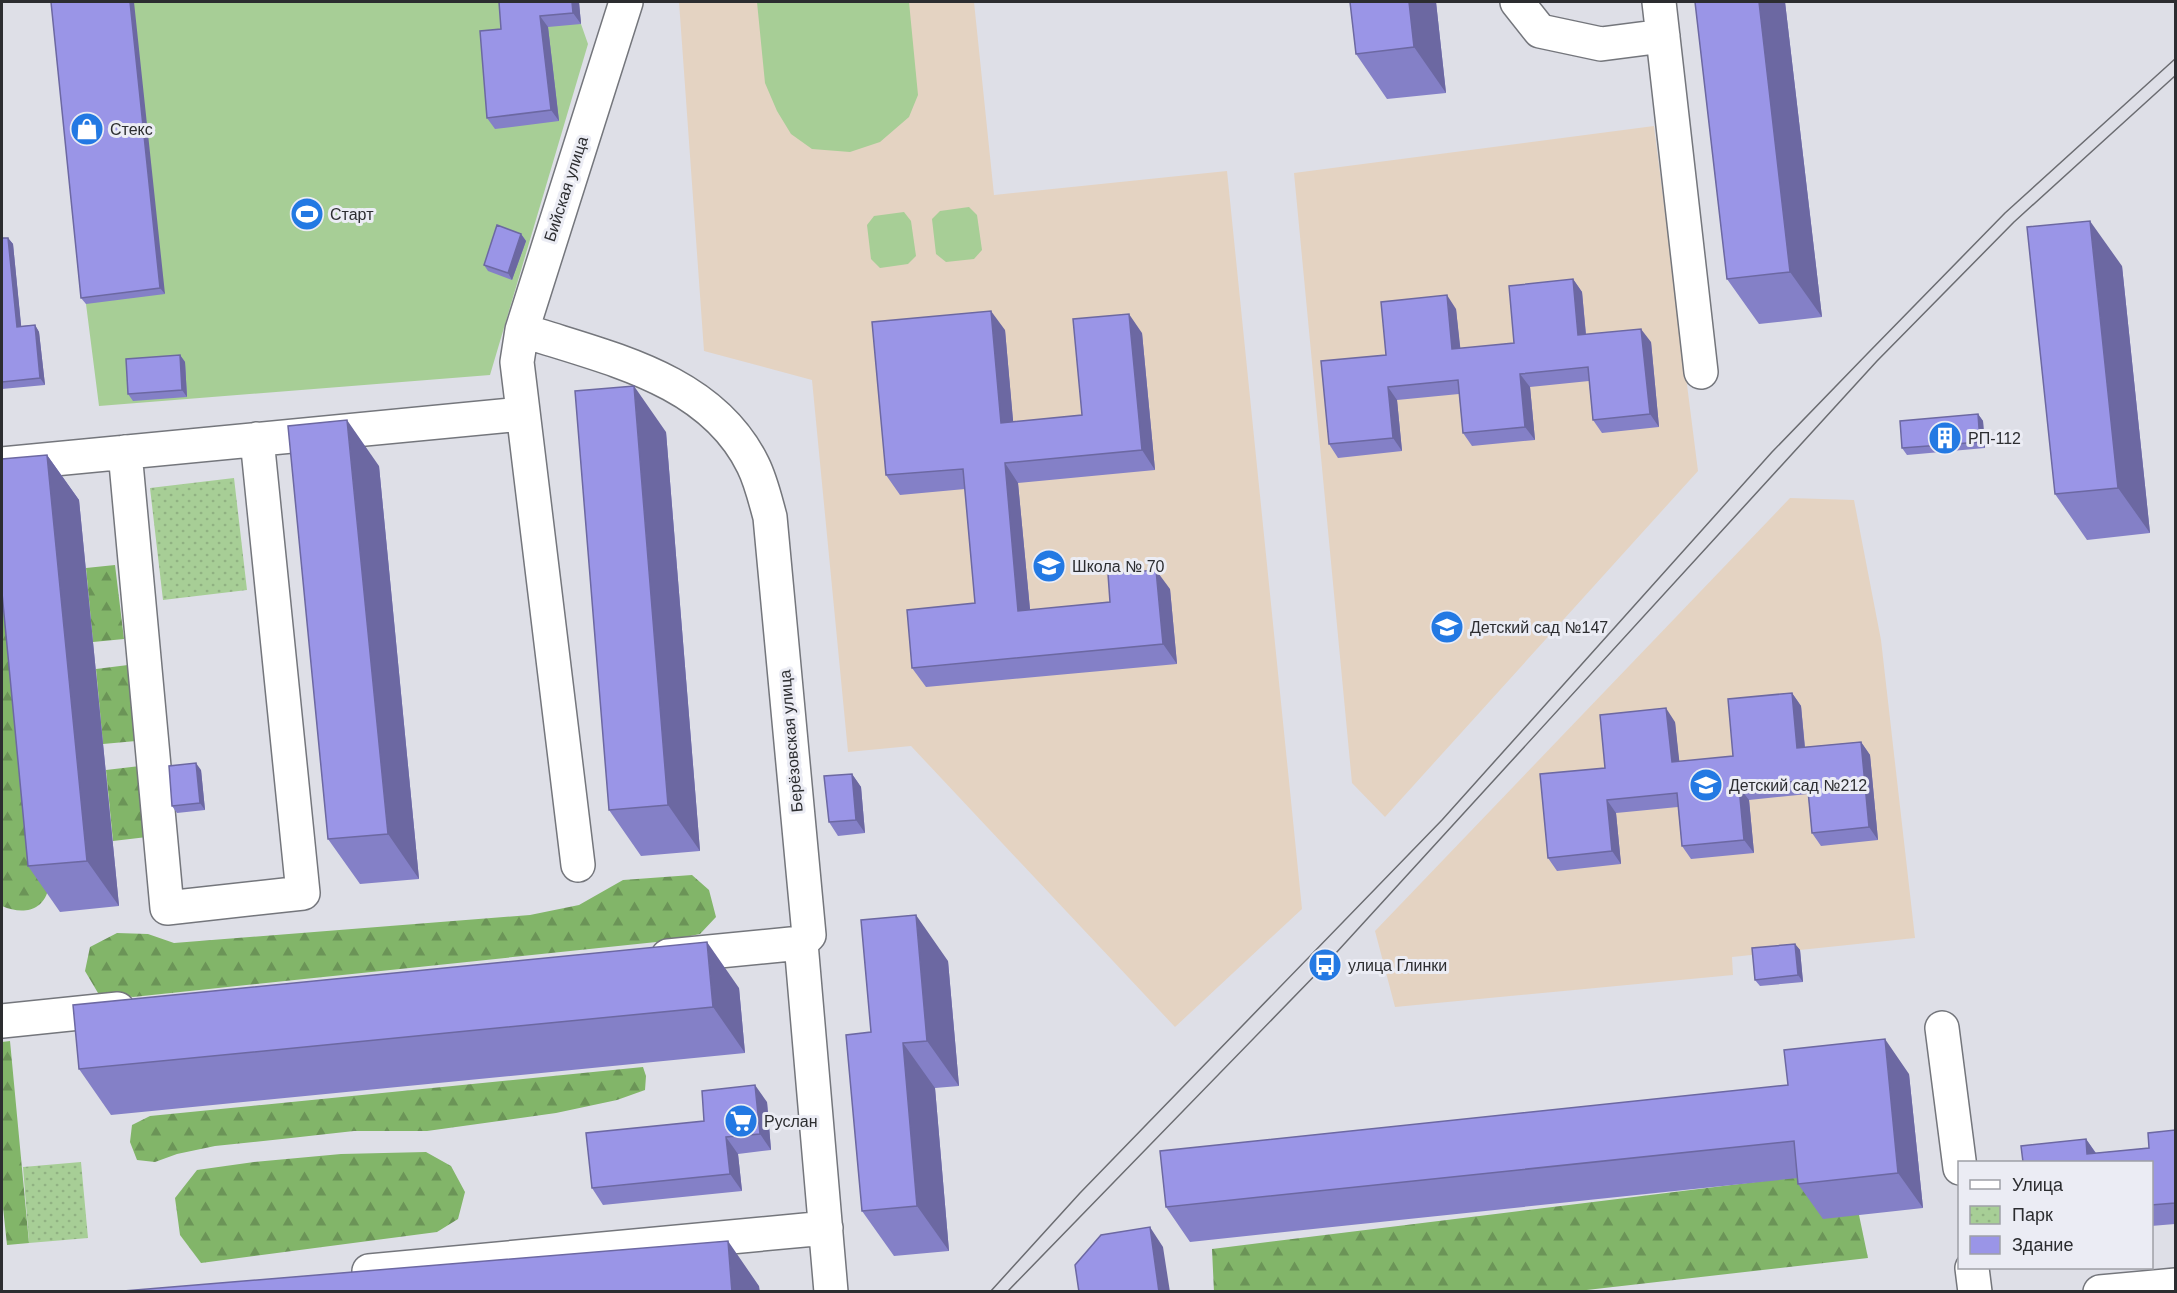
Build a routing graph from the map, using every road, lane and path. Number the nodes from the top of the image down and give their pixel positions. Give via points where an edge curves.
1 (626, 2) edge
2 (1517, 2) edge
3 (1659, 2) edge
4 (1663, 36) junction
5 (522, 330) junction
6 (1701, 372) dead end
7 (522, 414) junction
8 (257, 440) junction
9 (125, 452) junction
10 (2, 464) edge
11 (578, 865) dead end
12 (801, 943) junction
13 (636, 959) edge
14 (150, 1006) edge
15 (2, 1021) edge
16 (1942, 1028) dead end
17 (1958, 1161) edge
18 (826, 1228) junction
19 (1972, 1269) edge
20 (345, 1273) edge
21 (2175, 1285) edge
22 (831, 1292) edge
23 (1975, 1292) edge
24 (2100, 1292) edge

1 - 5 street, Бийская улица
2 - 4 street via 1540,31 1601,44
3 - 4 street
4 - 6 street
5 - 7 street, Бийская улица via 517,362
5 - 12 street, Берёзовская улица via 655,375 691,395 723,423 753,465 770,517 809,934
7 - 8 street
7 - 11 street, Бийская улица
8 - 9 street
8 - 9 street via 303,893 167,908
9 - 10 street
12 - 13 street
12 - 18 street, Берёзовская улица
14 - 15 street
16 - 17 street
18 - 20 street
18 - 22 street, Берёзовская улица
19 - 23 street
21 - 24 street

